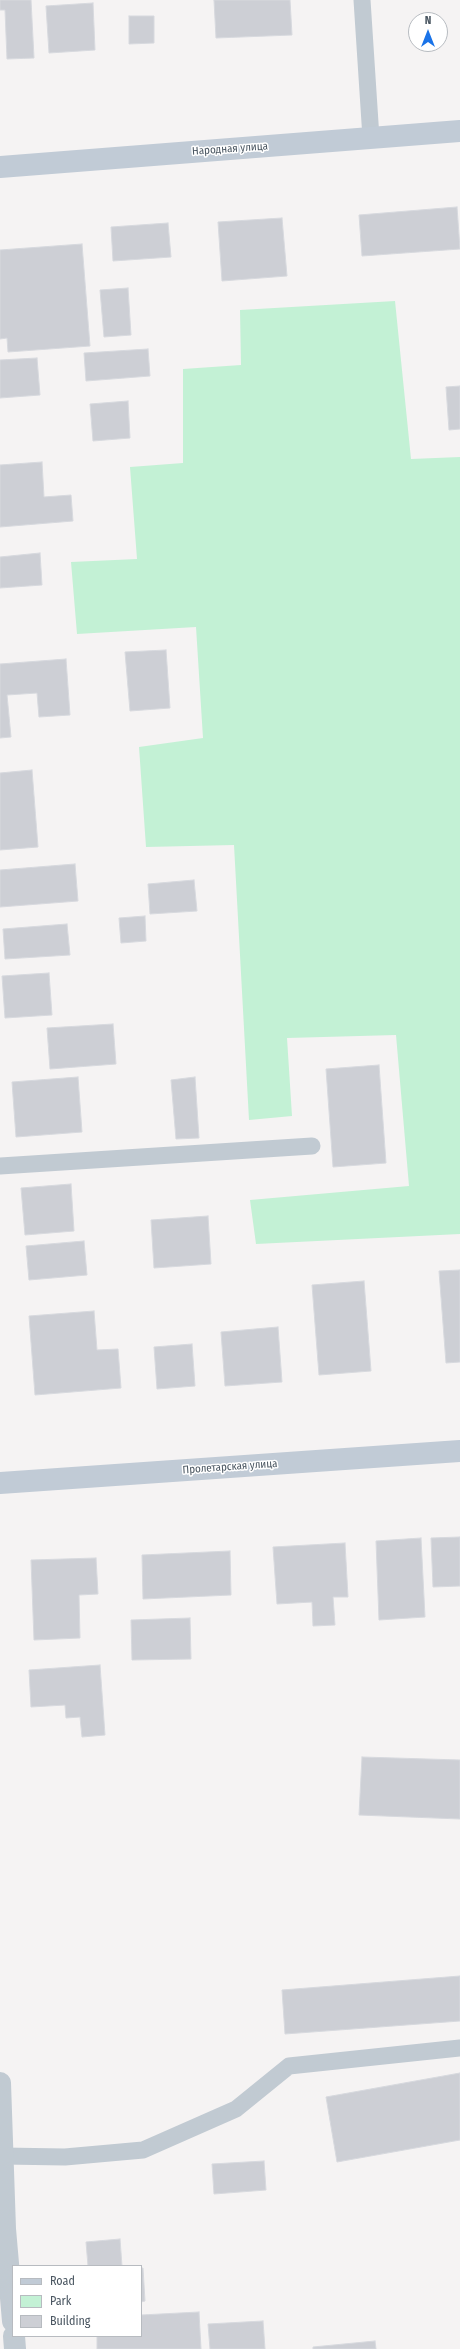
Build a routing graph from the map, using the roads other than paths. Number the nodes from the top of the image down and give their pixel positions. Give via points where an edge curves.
1 (362, 0) edge
2 (460, 131) edge
3 (371, 138) junction
4 (0, 167) edge
5 (312, 1146) dead end
6 (0, 1166) edge
7 (460, 1451) edge
8 (0, 1483) edge
9 (460, 2048) edge
10 (0, 2083) edge
11 (3, 2156) junction
12 (3, 2230) edge
13 (12, 2312) edge
14 (14, 2337) edge
15 (15, 2349) edge

1 - 3 lane
2 - 3 street, Народная улица
3 - 4 street, Народная улица
5 - 6 lane
7 - 8 street, Пролетарская улица
9 - 11 lane via 289,2066 236,2109 143,2150 65,2157
10 - 11 street
11 - 12 street
12 - 13 street
14 - 15 street

